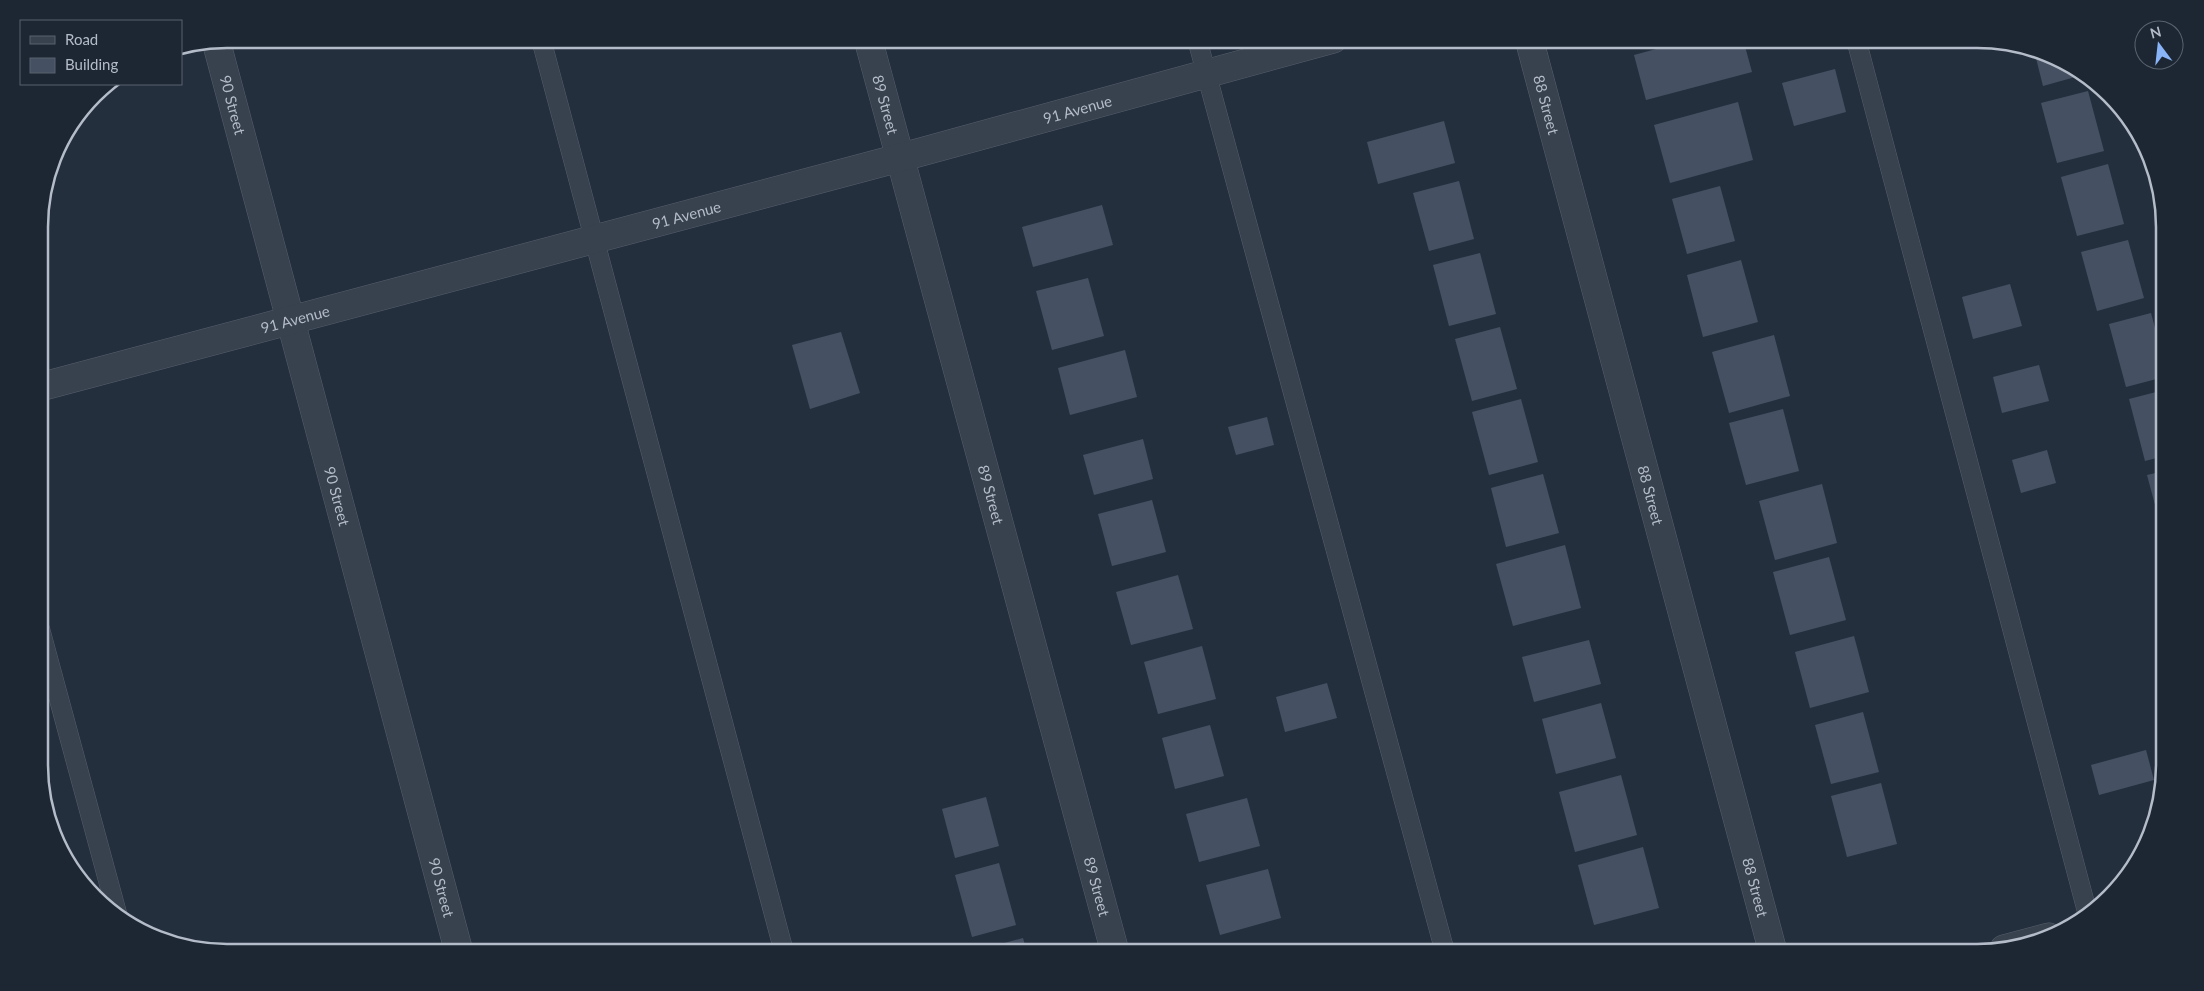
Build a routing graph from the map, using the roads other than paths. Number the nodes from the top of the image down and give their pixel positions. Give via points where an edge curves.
1 (218, 48) edge
2 (543, 48) edge
3 (870, 48) edge
4 (1199, 48) edge
5 (1299, 48) edge
6 (1531, 48) edge
7 (1858, 48) edge
8 (1206, 73) junction
9 (899, 158) junction
10 (593, 238) junction
11 (290, 321) junction
12 (48, 385) edge
13 (48, 659) edge
14 (114, 903) edge
15 (2086, 906) edge
16 (457, 944) edge
17 (782, 944) edge
18 (1113, 944) edge
19 (1443, 944) edge
20 (1771, 944) edge

1 - 11 street, 90 Street
2 - 10 lane
3 - 9 street, 89 Street
4 - 8 lane
5 - 8 street, 91 Avenue
6 - 20 street, 88 Street
7 - 15 lane
8 - 9 street, 91 Avenue
8 - 19 lane
9 - 10 street, 91 Avenue
9 - 18 street, 89 Street
10 - 11 street, 91 Avenue
10 - 17 lane
11 - 12 street, 91 Avenue
11 - 16 street, 90 Street
13 - 14 lane

